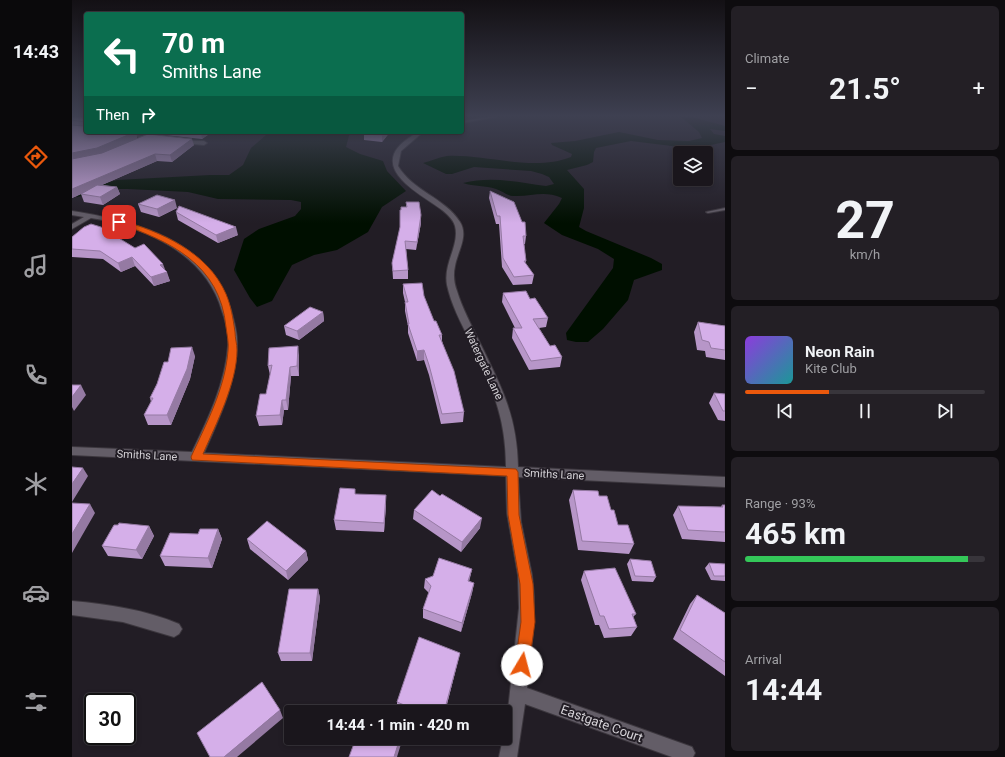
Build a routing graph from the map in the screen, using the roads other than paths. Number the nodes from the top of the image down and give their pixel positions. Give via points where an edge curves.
1 (397, 152) edge
2 (725, 209) edge
3 (708, 212) dead end
4 (72, 214) edge
5 (90, 216) junction
6 (72, 227) edge
7 (72, 451) edge
8 (196, 457) junction
9 (512, 472) junction
10 (725, 482) edge
11 (72, 608) edge
12 (174, 629) dead end
13 (518, 693) junction
14 (686, 753) dead end
15 (508, 757) edge

1 - 9 street, Watergate Lane via 395,162 399,174 444,209 459,226 460,232 451,261 450,279 463,318 501,396 509,428 513,457
2 - 3 lane
4 - 5 street
5 - 6 street
5 - 8 street via 147,231 173,244 203,266 222,293 228,313 233,350 219,405
7 - 8 street, Smiths Lane
8 - 9 street, Smiths Lane
9 - 10 street, Smiths Lane
9 - 13 street, Watergate Lane via 514,515 526,584 528,622
11 - 12 street via 112,612
13 - 14 street, Eastgate Court
13 - 15 street, Watergate Lane

